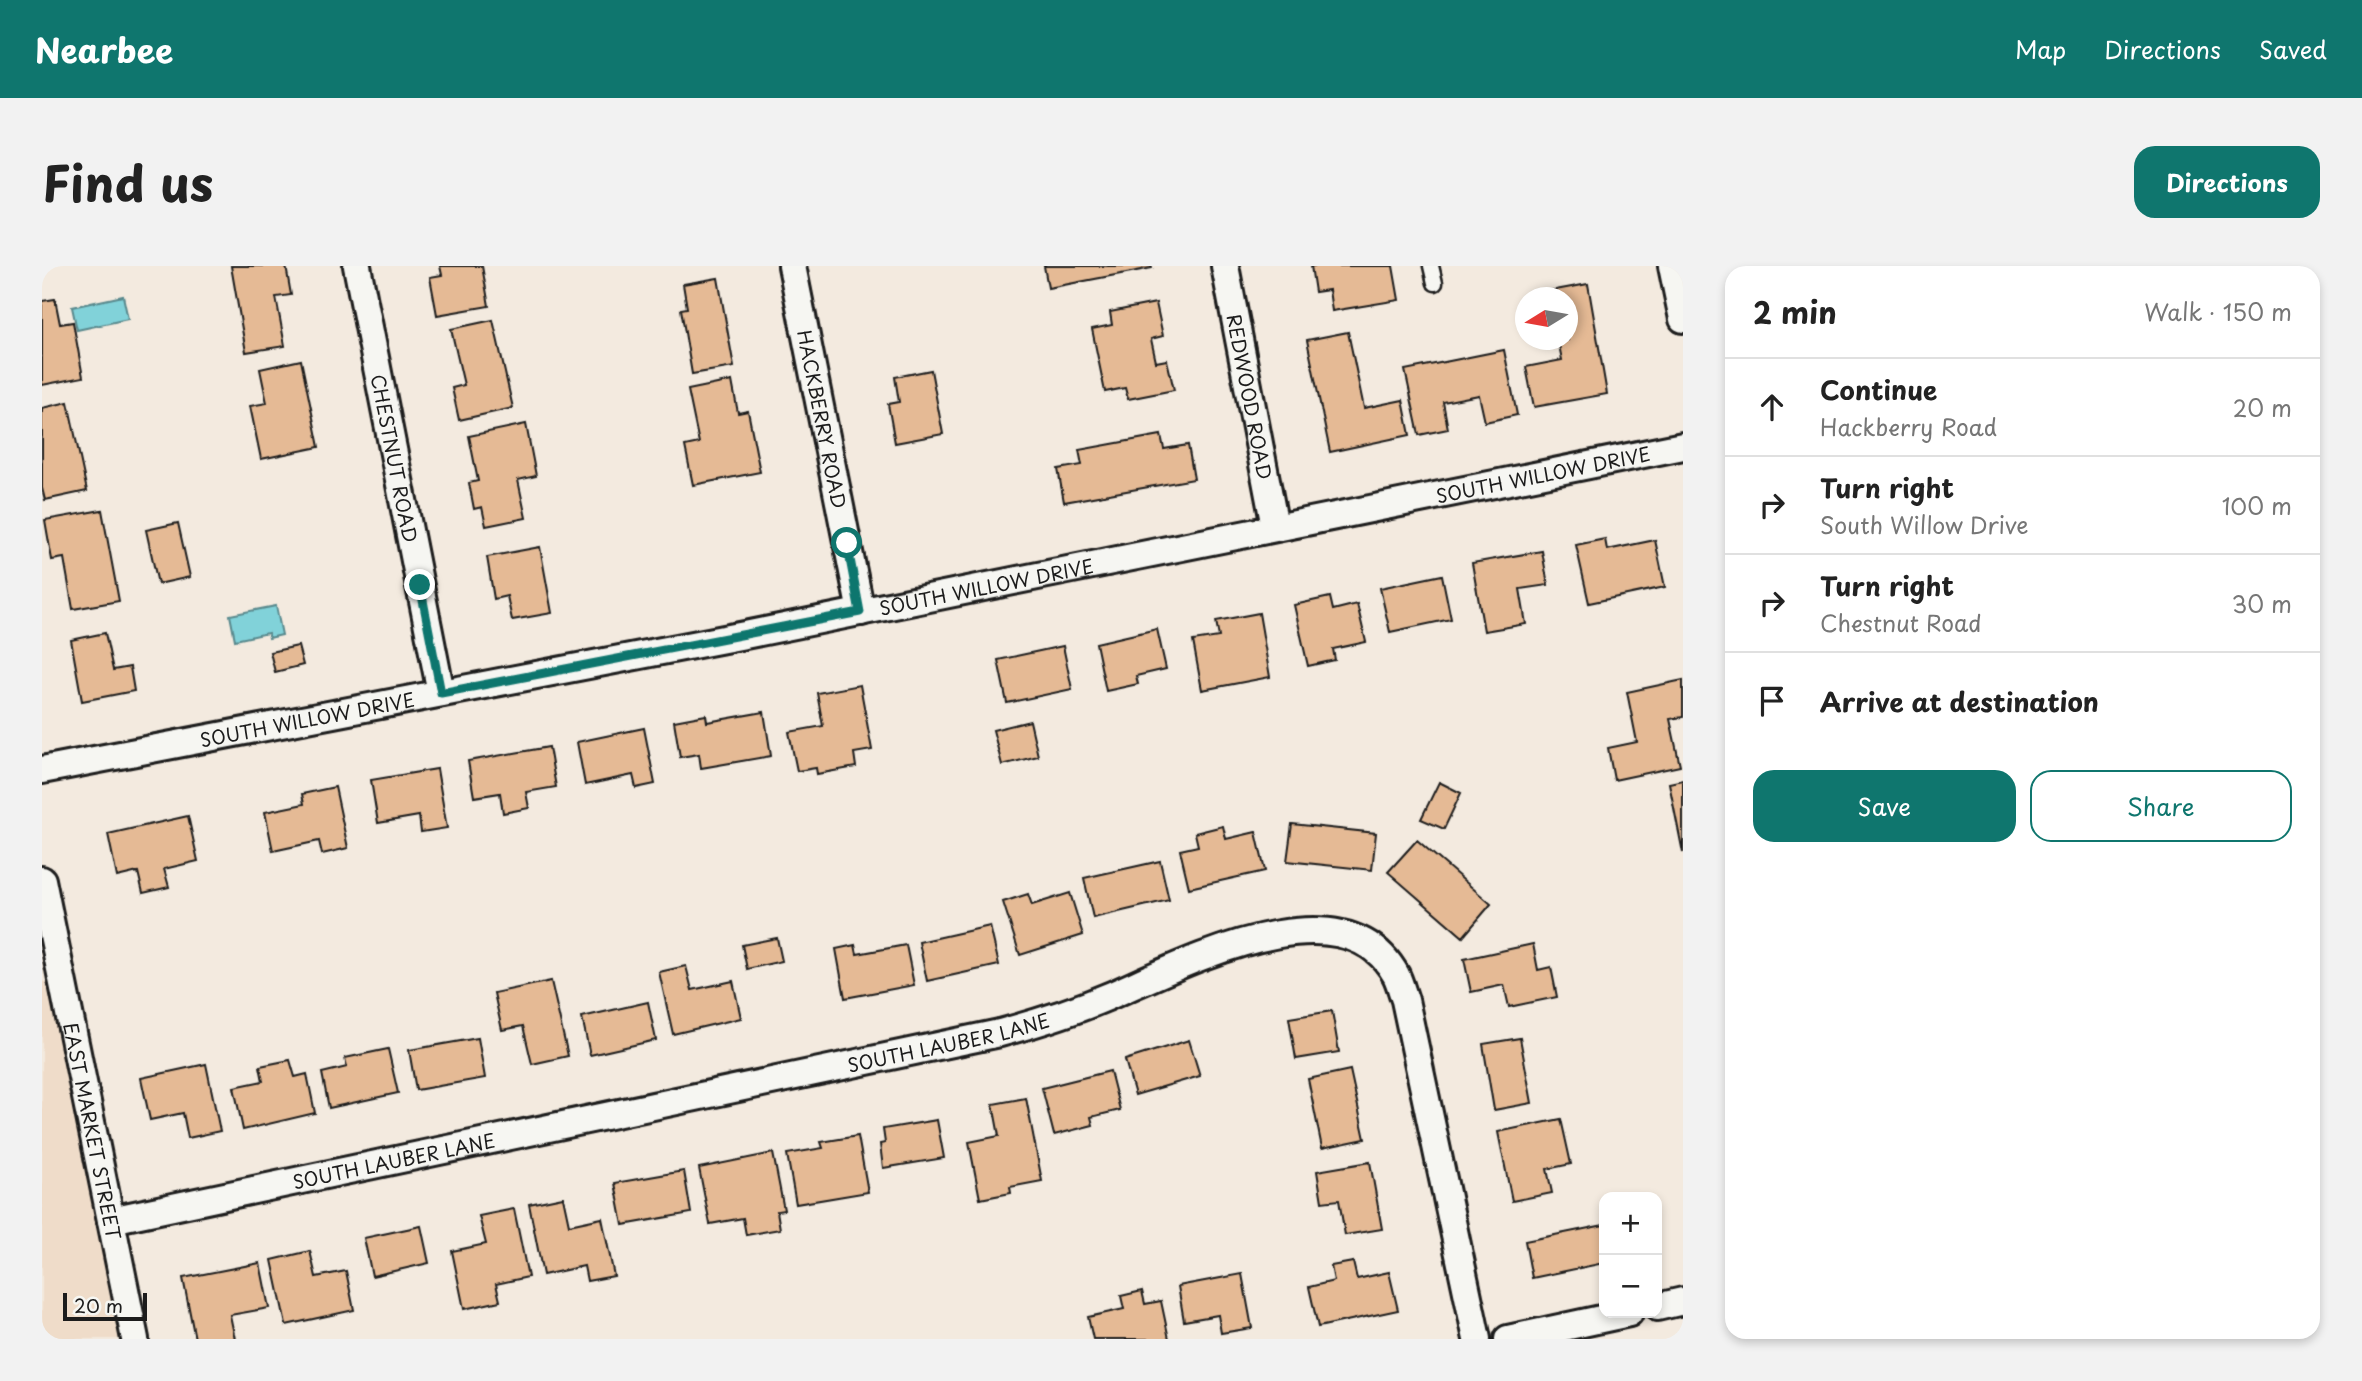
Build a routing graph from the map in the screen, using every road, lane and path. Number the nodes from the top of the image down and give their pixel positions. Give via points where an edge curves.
1 (357, 266) edge
2 (792, 266) edge
3 (1225, 266) edge
4 (1432, 266) edge
5 (1672, 266) edge
6 (1435, 284) dead end
7 (1683, 319) edge
8 (1683, 446) edge
9 (1275, 527) junction
10 (860, 612) junction
11 (441, 693) junction
12 (42, 770) edge
13 (42, 880) edge
14 (111, 1220) junction
15 (1683, 1301) edge
16 (1662, 1306) edge
17 (1606, 1318) edge
18 (135, 1339) edge
19 (1477, 1339) edge
20 (1508, 1339) edge

1 - 11 street, CHESTNUT ROAD
2 - 10 street, HACKBERRY ROAD
3 - 9 street, REDWOOD ROAD
4 - 6 lane
5 - 7 street
8 - 9 street, SOUTH WILLOW DRIVE
9 - 10 street, SOUTH WILLOW DRIVE
10 - 11 street, SOUTH WILLOW DRIVE
11 - 12 street, SOUTH WILLOW DRIVE
13 - 14 street, EAST MARKET STREET
14 - 18 street, EAST MARKET STREET
14 - 19 street, SOUTH LAUBER LANE via 1000,1033 1073,1011 1254,939 1319,931 1340,933 1363,943 1397,976
15 - 16 street
17 - 20 street

